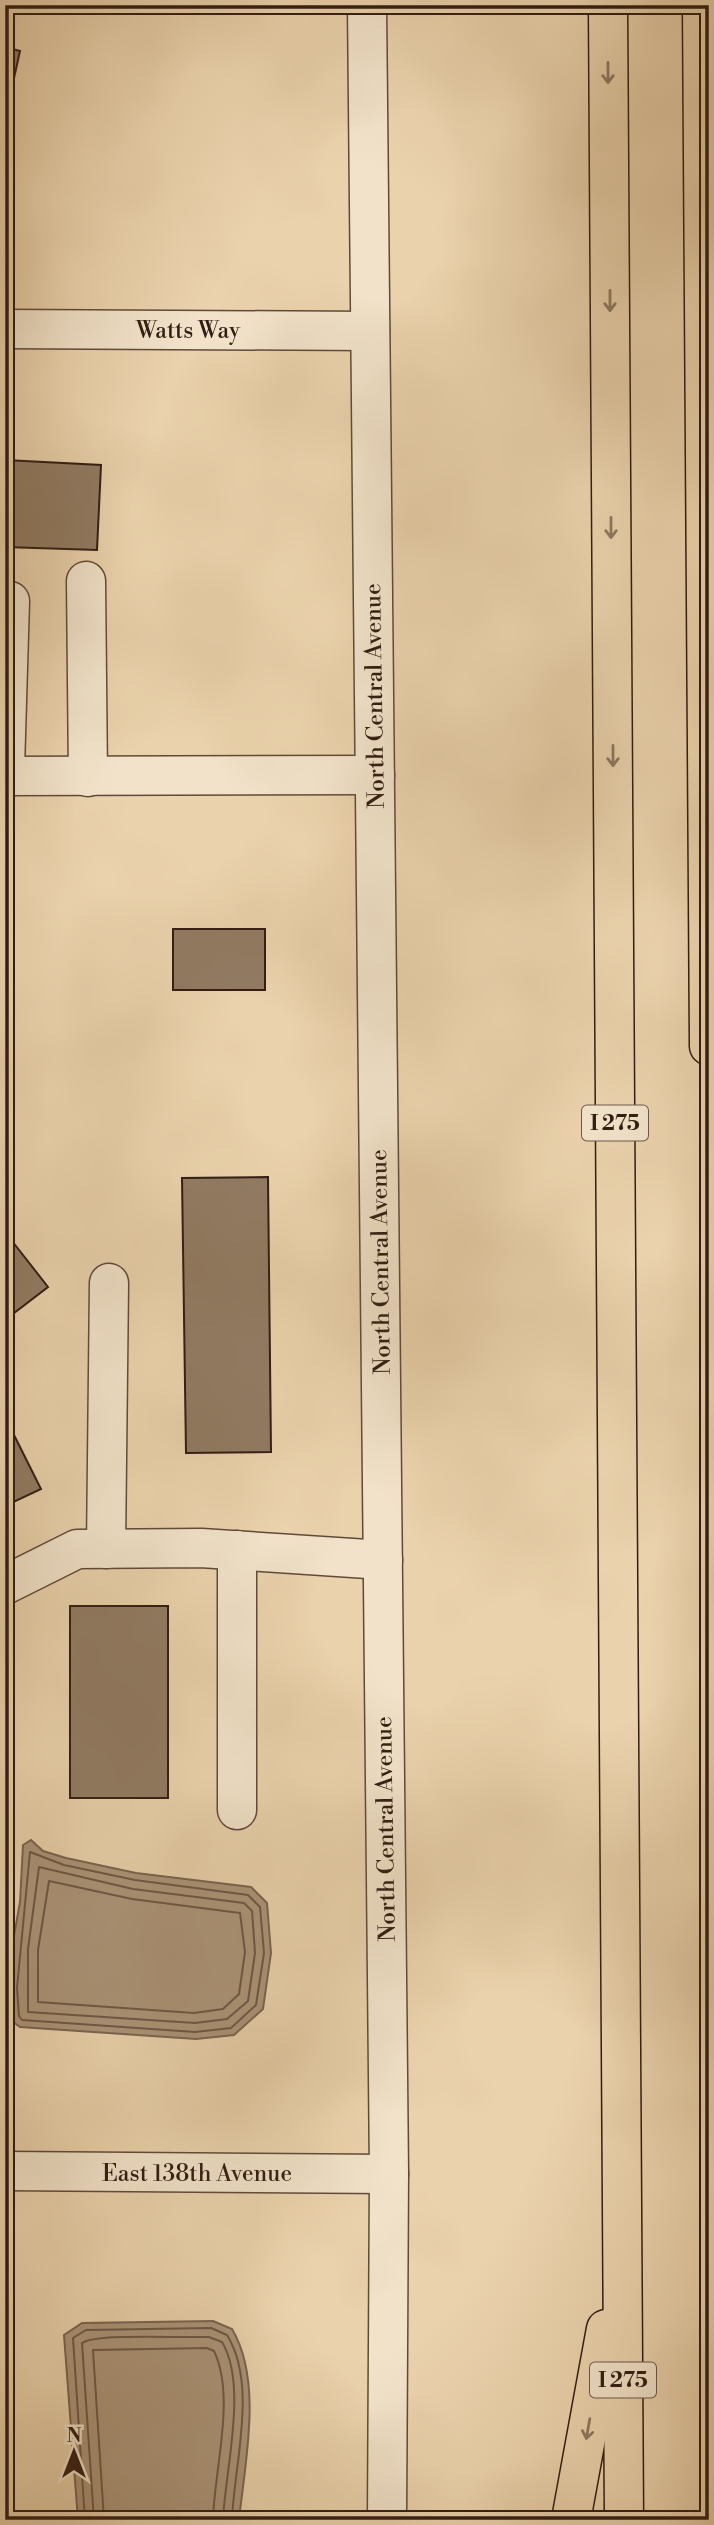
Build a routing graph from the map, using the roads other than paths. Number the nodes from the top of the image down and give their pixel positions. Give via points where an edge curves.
1 (367, 5) edge
2 (608, 5) edge
3 (702, 5) edge
4 (5, 329) edge
5 (370, 331) junction
6 (86, 581) dead end
7 (10, 601) dead end
8 (5, 768) edge
9 (374, 775) junction
10 (5, 776) edge
11 (88, 777) junction
12 (709, 1046) edge
13 (109, 1283) dead end
14 (106, 1549) junction
15 (237, 1550) junction
16 (383, 1560) junction
17 (5, 1585) edge
18 (237, 1810) dead end
19 (5, 2171) edge
20 (389, 2174) junction
21 (622, 2241) junction
22 (387, 2520) edge
23 (571, 2520) edge
24 (625, 2520) edge

1 - 5 street, North Central Avenue
2 -> 21 highway, I 275
3 - 12 highway
4 - 5 street, Watts Way
5 - 9 street, North Central Avenue
6 - 11 street
7 - 8 street
9 - 11 street
9 - 16 street, North Central Avenue
10 - 11 street
13 - 14 street
14 - 15 street
14 - 17 street via 77,1549
15 - 16 street
15 - 18 street
16 - 20 street, North Central Avenue
19 - 20 street, East 138th Avenue
20 - 22 street, North Central Avenue
21 -> 23 highway
21 - 24 highway, I 275

